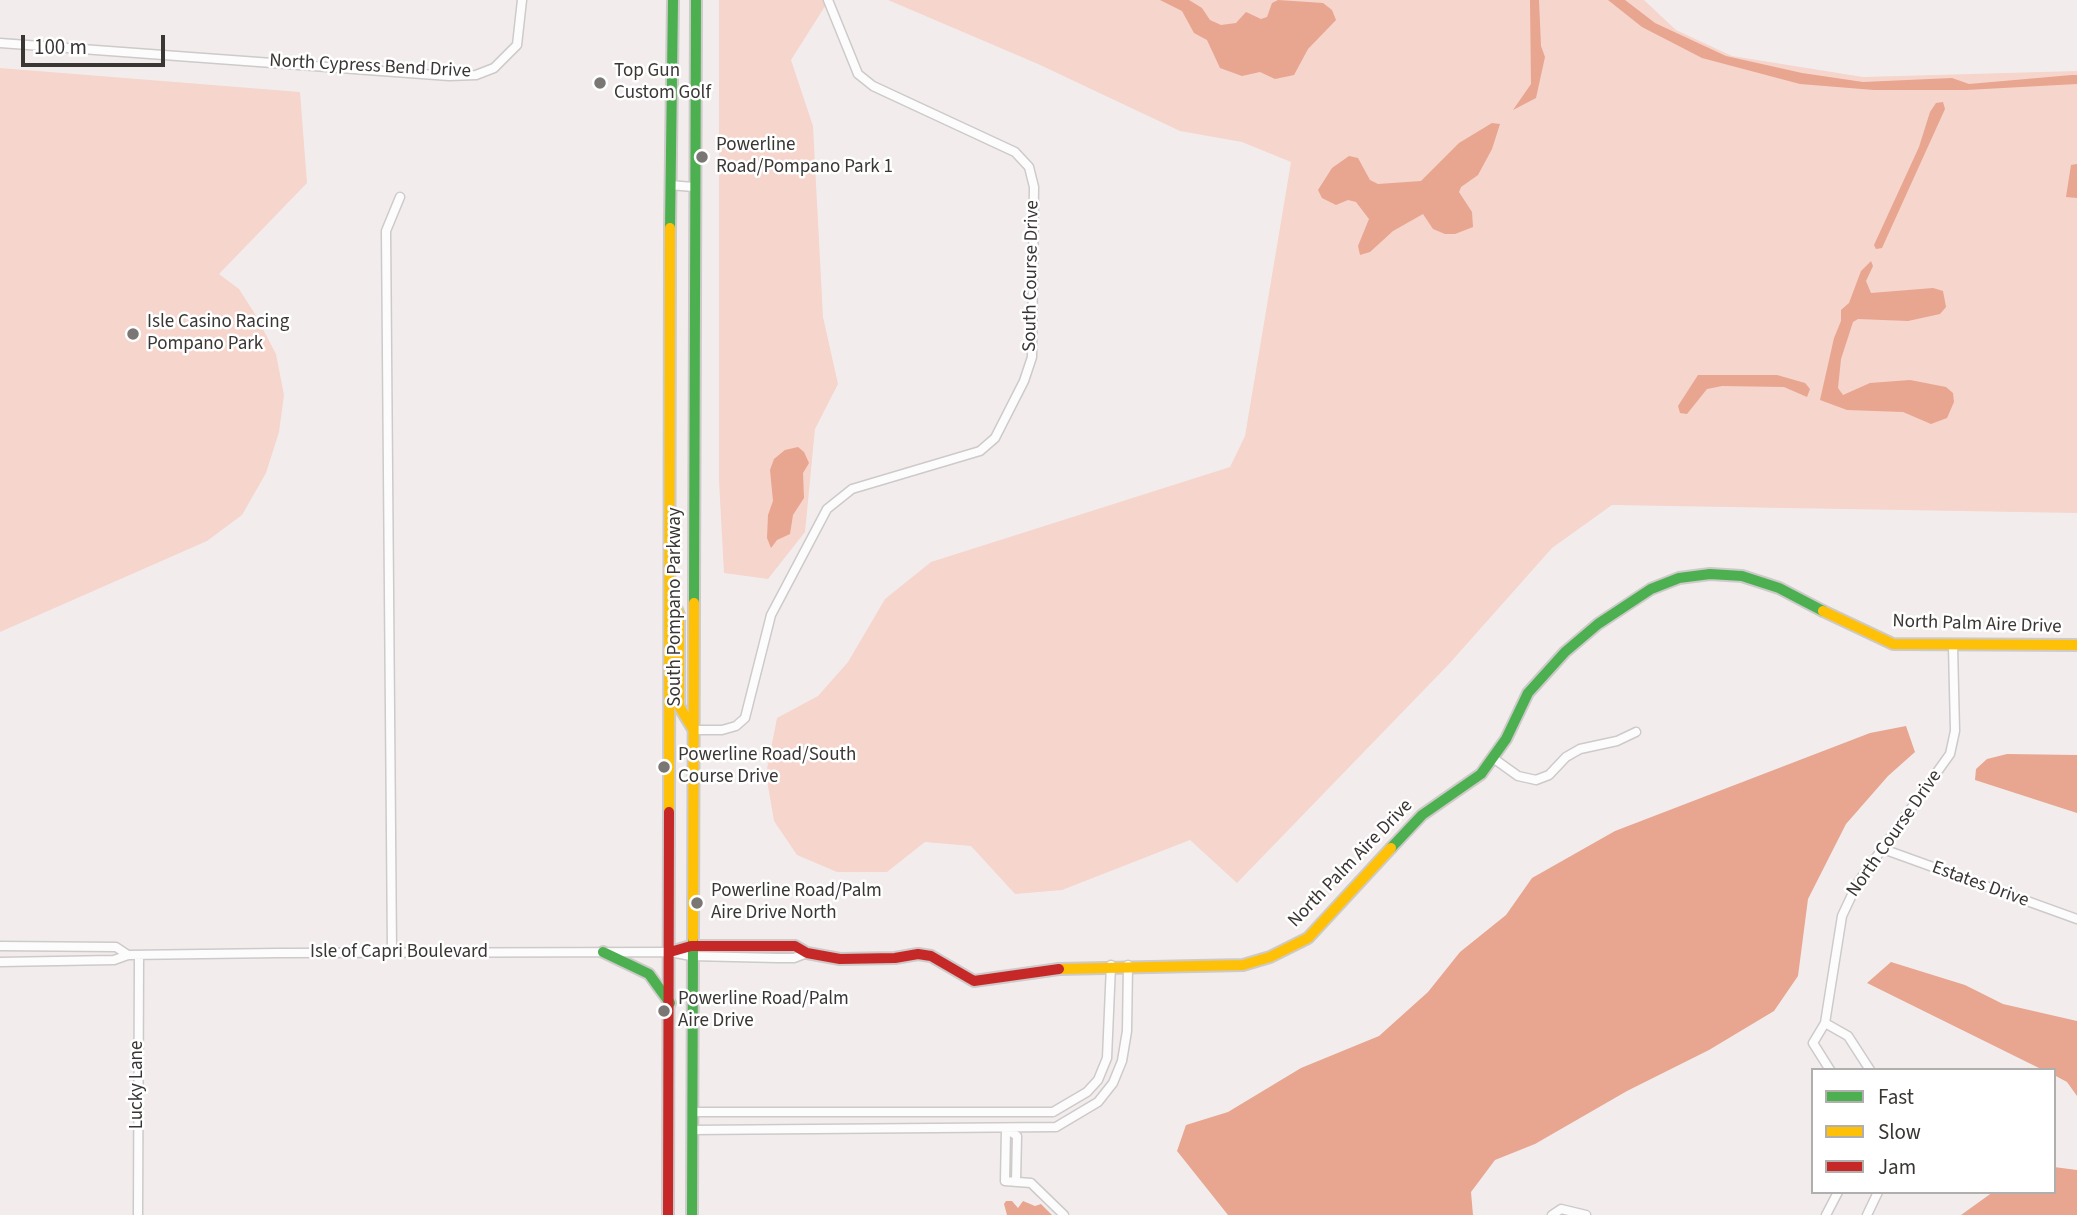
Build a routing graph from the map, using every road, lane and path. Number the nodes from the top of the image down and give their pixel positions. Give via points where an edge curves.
1 (522, 0) edge
2 (673, 0) edge
3 (696, 0) edge
4 (828, 0) edge
5 (0, 43) edge
6 (670, 186) junction
7 (693, 187) junction
8 (400, 197) dead end
9 (669, 591) junction
10 (2077, 645) edge
11 (1953, 646) junction
12 (693, 730) junction
13 (1636, 732) dead end
14 (1493, 758) junction
15 (1883, 849) junction
16 (2077, 919) edge
17 (0, 946) edge
18 (691, 951) junction
19 (603, 952) junction
20 (670, 952) junction
21 (391, 953) junction
22 (128, 955) junction
23 (139, 955) junction
24 (0, 962) edge
25 (1111, 965) junction
26 (1128, 965) junction
27 (670, 1003) junction
28 (1825, 1023) junction
29 (1829, 1068) edge
30 (1869, 1068) edge
31 (692, 1112) junction
32 (821, 1112) junction
33 (908, 1113) junction
34 (823, 1129) junction
35 (909, 1129) junction
36 (1006, 1129) junction
37 (692, 1130) junction
38 (1016, 1182) junction
39 (1837, 1194) edge
40 (1877, 1194) edge
41 (138, 1215) edge
42 (668, 1215) edge
43 (692, 1215) edge
44 (1064, 1215) edge
45 (1552, 1215) edge
46 (1586, 1215) edge
47 (1826, 1215) edge
48 (1867, 1215) edge

1 - 5 street, North Cypress Bend Drive via 517,45 494,68 476,75
2 - 6 main road, South Pompano Parkway
3 - 7 main road, South Pompano Parkway
4 - 12 street, South Course Drive via 858,74 873,86 1014,152 1029,167 1034,187 1031,357 995,438 981,451 852,489 827,509 771,615 745,718 722,730
6 - 7 street
6 - 9 main road, South Pompano Parkway
7 - 12 main road, South Pompano Parkway
8 - 21 street via 386,231
9 - 12 main road via 679,615 679,706
9 - 20 main road, South Pompano Parkway
10 - 11 main road, North Palm Aire Drive
11 - 14 main road, North Palm Aire Drive via 1893,644 1779,588 1742,576 1679,578 1651,589 1565,652 1528,693
11 - 15 street, North Course Drive via 1955,731 1950,754
12 - 18 main road, South Pompano Parkway
13 - 14 street via 1580,749 1536,780 1518,776
14 - 26 main road, North Palm Aire Drive via 1481,774 1422,814 1308,938 1293,947 1243,964
15 - 16 street, Estates Drive
15 - 28 street, North Course Drive via 1857,884 1842,916
17 - 22 street, Isle of Capri Boulevard via 116,947
18 - 20 main road, North Palm Aire Drive
18 - 25 main road, North Palm Aire Drive via 795,946 840,959 931,956 974,981
18 - 31 main road, South Pompano Parkway
19 - 20 street, Isle of Capri Boulevard
19 - 21 street, Isle of Capri Boulevard
19 - 27 main road via 649,974
20 - 27 main road, South Pompano Parkway
21 - 23 street, Isle of Capri Boulevard
22 - 23 street, Isle of Capri Boulevard
22 - 24 street, Isle of Capri Boulevard via 114,960
23 - 41 street, Lucky Lane
25 - 26 main road, North Palm Aire Drive
25 - 33 street via 1107,1058 1098,1080 1070,1105 1054,1112
26 - 36 street via 1127,1031 1113,1083 1098,1102 1056,1127
27 - 42 main road, South Pompano Parkway
28 - 29 street, North Course Drive via 1813,1043
28 - 30 street via 1848,1036
31 - 32 street
31 - 37 main road, South Pompano Parkway
32 - 33 street
32 - 34 street
33 - 35 street
34 - 35 street
34 - 37 street
35 - 36 street
36 - 38 street via 1017,1136
36 - 38 street via 1005,1181
37 - 43 main road, South Pompano Parkway
38 - 44 street via 1031,1183
39 - 47 street
40 - 48 street
45 - 46 street via 1561,1209

